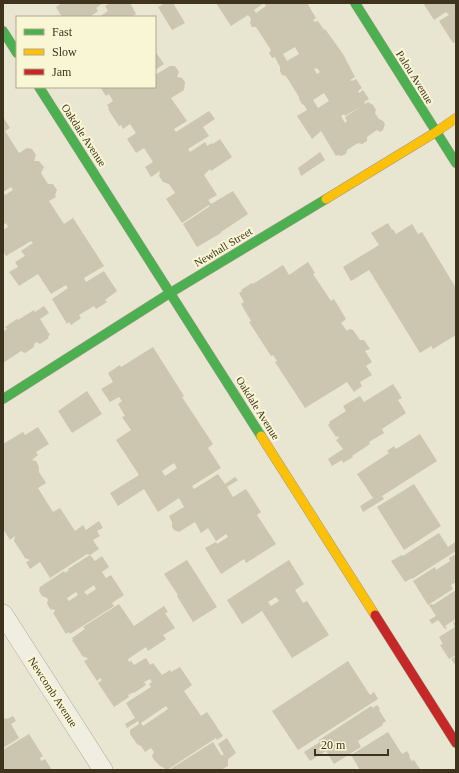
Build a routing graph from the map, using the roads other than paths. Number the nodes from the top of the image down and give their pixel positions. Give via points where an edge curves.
1 (354, 3) edge
2 (3, 32) edge
3 (16, 52) edge
4 (39, 88) edge
5 (456, 118) edge
6 (436, 132) junction
7 (456, 163) edge
8 (170, 293) junction
9 (3, 399) edge
10 (3, 614) edge
11 (456, 743) edge
12 (103, 770) edge

1 - 6 main road, Palou Avenue
2 - 3 main road
4 - 8 main road, Oakdale Avenue
5 - 6 main road, Newhall Street
6 - 7 main road, Palou Avenue
6 - 8 main road, Newhall Street
8 - 9 main road, Newhall Street
8 - 11 main road, Oakdale Avenue
10 - 12 street, Newcomb Avenue

